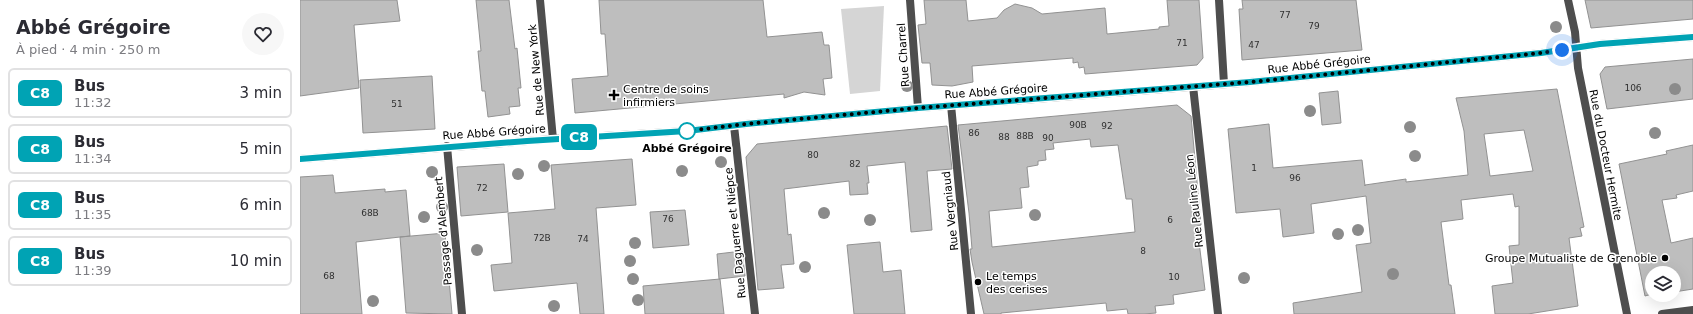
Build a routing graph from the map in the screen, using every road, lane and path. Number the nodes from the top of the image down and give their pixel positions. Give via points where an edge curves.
1 (540, 0) edge
2 (910, 0) edge
3 (1219, 0) edge
4 (1568, 0) edge
5 (1693, 37) edge
6 (1575, 47) junction
7 (1224, 84) junction
8 (1193, 86) junction
9 (951, 105) junction
10 (918, 108) junction
11 (734, 126) junction
12 (553, 139) junction
13 (447, 146) junction
14 (300, 158) edge
15 (1693, 310) edge
16 (462, 314) edge
17 (755, 314) edge
18 (971, 314) edge
19 (1218, 314) edge
20 (1627, 314) edge
21 (1662, 314) edge

1 - 12 street, Rue de New York
2 - 10 street, Rue Charrel
3 - 7 street
4 - 6 street, Rue du Docteur Hermite via 1575,32
5 - 6 street, Rue Abbé Grégoire
6 - 7 street, Rue Abbé Grégoire via 1541,53
6 - 20 street, Rue du Docteur Hermite
7 - 8 street, Rue Abbé Grégoire
8 - 9 street, Rue Abbé Grégoire
8 - 19 street, Rue Pauline Léon
9 - 10 street, Rue Abbé Grégoire
9 - 18 street, Rue Vergniaud
10 - 11 street, Rue Abbé Grégoire
11 - 12 street, Rue Abbé Grégoire
11 - 17 street, Rue Daguerre et Niépce
12 - 13 street, Rue Abbé Grégoire
13 - 14 street, Rue Abbé Grégoire
13 - 16 street, Passage d'Alembert
15 - 21 street

